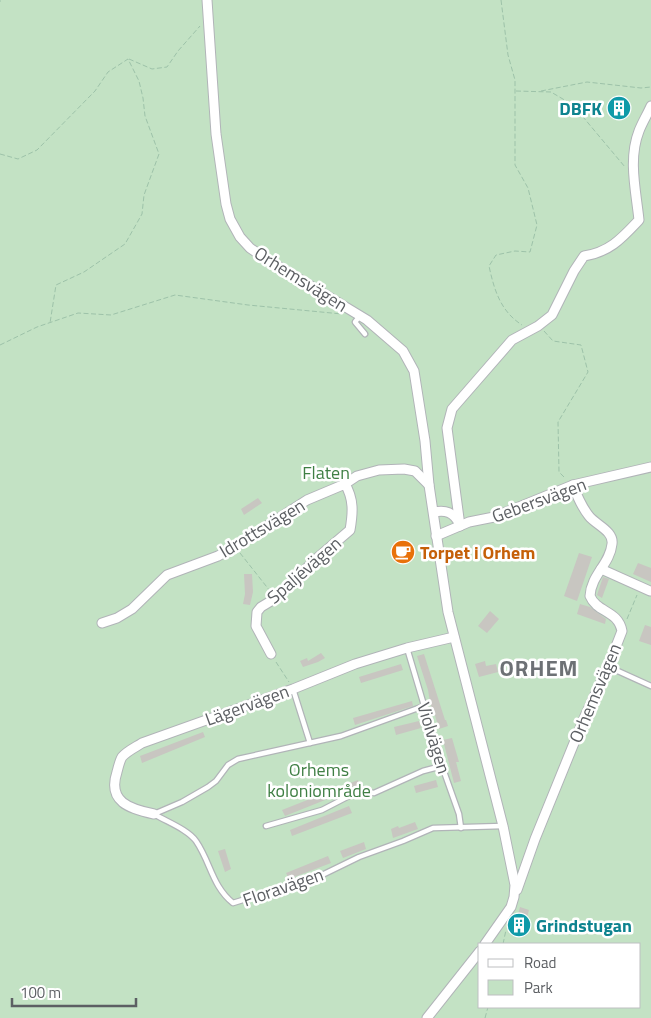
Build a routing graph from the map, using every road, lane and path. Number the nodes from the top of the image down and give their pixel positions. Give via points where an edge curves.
1 (207, 0) edge
2 (501, 0) edge
3 (208, 18) junction
4 (128, 59) junction
5 (651, 87) edge
6 (515, 91) junction
7 (538, 92) junction
8 (651, 106) edge
9 (0, 154) edge
10 (634, 177) junction
11 (348, 309) junction
12 (360, 316) junction
13 (50, 323) junction
14 (538, 326) junction
15 (365, 334) dead end
16 (0, 345) edge
17 (651, 467) edge
18 (345, 484) junction
19 (429, 485) junction
20 (573, 485) junction
21 (434, 512) junction
22 (460, 526) junction
23 (436, 536) junction
24 (236, 546) junction
25 (601, 569) junction
26 (640, 586) junction
27 (650, 591) edge
28 (276, 598) junction
29 (102, 623) dead end
30 (622, 631) junction
31 (454, 637) junction
32 (406, 648) junction
33 (271, 654) joint
34 (608, 667) junction
35 (651, 686) edge
36 (293, 689) junction
37 (424, 706) junction
38 (310, 743) junction
39 (442, 766) junction
40 (154, 814) junction
41 (266, 826) dead end
42 (503, 826) junction
43 (461, 828) junction
44 (514, 897) junction
45 (486, 943) edge
46 (478, 954) edge
47 (427, 1018) edge

1 - 3 street, Orhemsvägen
2 - 6 path
3 - 4 path via 167,67 152,69
3 - 11 street, Orhemsvägen via 216,134 230,219 250,248
4 - 9 path via 108,72 95,91 37,150 18,159
4 - 13 path via 139,80 145,116 159,154 144,195 142,214 124,244 84,272 56,285
5 - 7 path via 587,82
6 - 7 path
6 - 14 path via 515,165 528,188 537,225 530,252 496,255 489,266 495,293 506,313 521,325
7 - 10 path via 551,92 573,105
8 - 10 street via 638,133
10 - 14 street via 640,220 613,247 584,256 552,315
11 - 12 street, Orhemsvägen
11 - 13 path via 341,315 175,295 111,315 78,312
12 - 15 lane via 355,322
12 - 19 street, Orhemsvägen via 403,351 414,371 426,441
13 - 16 path
14 - 20 path via 553,341 581,346 588,372 558,422 560,472
14 - 22 street via 512,340 452,409 447,428
17 - 20 street, Gebersvägen
18 - 19 street, Idrottsvägen via 357,476 379,470 404,469 415,471
18 - 24 street, Idrottsvägen via 307,500
18 - 28 street, Spaljévägen via 353,512 350,530
19 - 21 street, Orhemsvägen
20 - 22 street, Gebersvägen via 494,517
20 - 25 street, Orhemsvägen via 588,515 611,536 613,543
21 - 22 street via 445,510 455,516
21 - 23 street, Orhemsvägen
22 - 23 street
23 - 31 street, Orhemsvägen
24 - 28 path
24 - 29 street, Idrottsvägen via 167,575 132,610
25 - 26 street
25 - 30 street, Orhemsvägen via 593,581 590,596 595,605 618,620
26 - 27 street
26 - 30 path
28 - 33 street, Spaljévägen via 261,607 255,621
30 - 34 street, Orhemsvägen
31 - 32 street, Lägervägen
31 - 42 street, Orhemsvägen
32 - 36 street, Lägervägen via 354,664
32 - 37 lane, Violvägen
33 - 36 path
34 - 35 lane
34 - 44 street, Orhemsvägen via 585,716
36 - 38 lane
36 - 40 street, Lägervägen via 142,743 122,757 114,787 116,796 125,805
37 - 38 lane via 349,733
37 - 39 lane, Violvägen
38 - 40 lane via 238,759 208,787
39 - 41 lane via 374,793 353,794 322,810
39 - 43 lane, Violvägen
40 - 43 lane, Floravägen via 195,840 222,895 233,903 320,876 433,828
42 - 43 lane, Floravägen
42 - 44 street, Orhemsvägen via 514,874
44 - 45 street, Orhemsvägen
46 - 47 street

